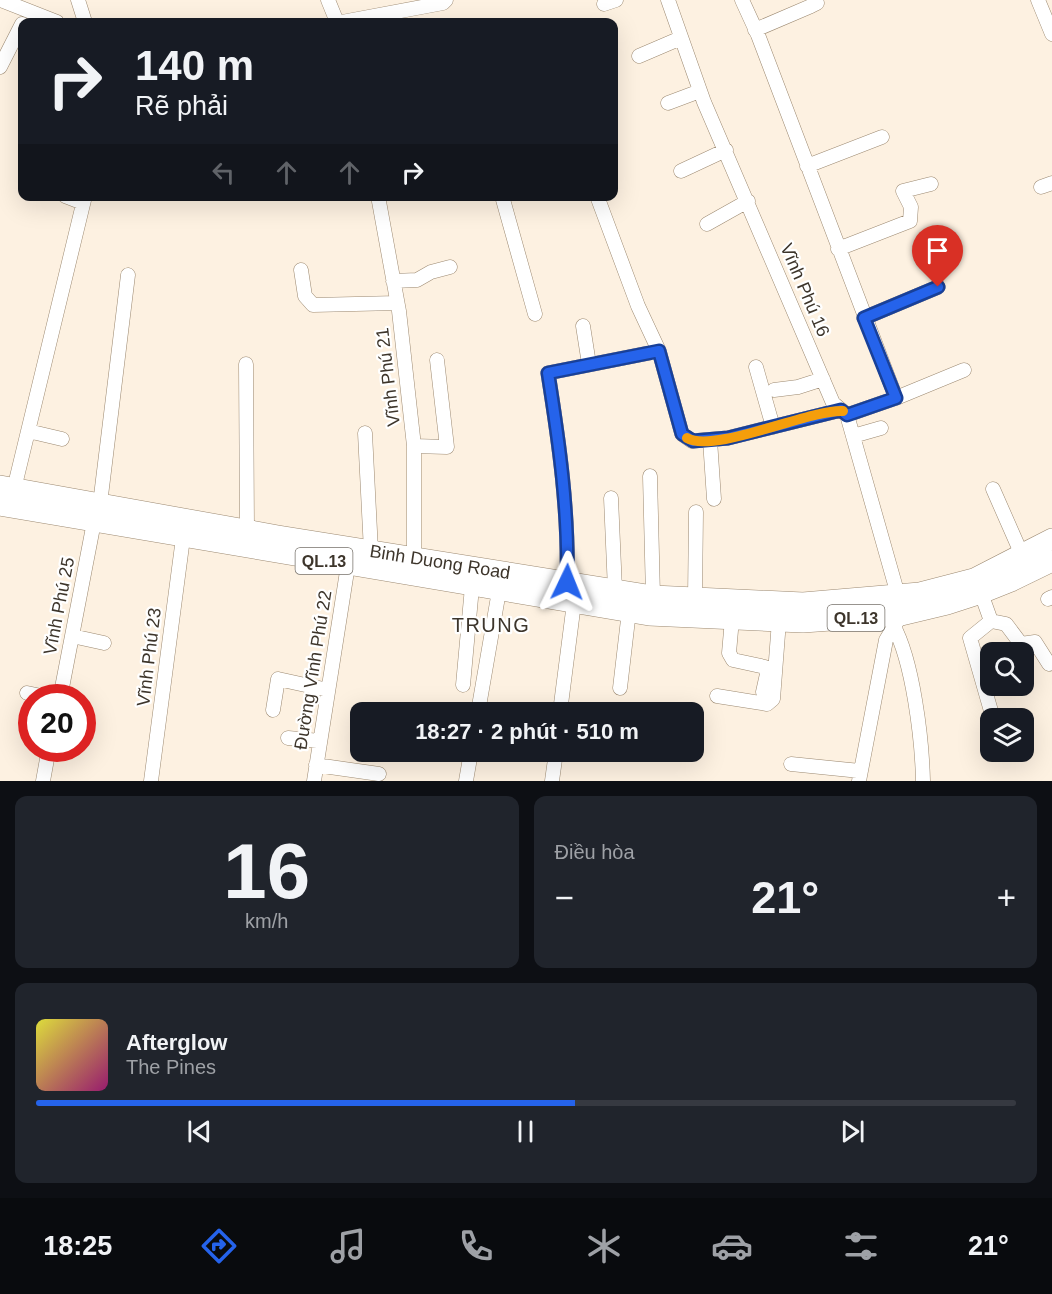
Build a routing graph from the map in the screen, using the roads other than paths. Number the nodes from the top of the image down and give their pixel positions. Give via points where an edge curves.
1 (1, 0) edge
2 (78, 0) edge
3 (328, 0) edge
4 (446, 0) edge
5 (668, 0) edge
6 (741, 0) edge
7 (816, 0) edge
8 (1038, 0) edge
9 (24, 13) edge
10 (42, 18) edge
11 (84, 18) edge
12 (335, 18) edge
13 (363, 18) edge
14 (18, 26) edge
15 (755, 30) junction
16 (1052, 34) edge
17 (681, 38) junction
18 (639, 56) dead end
19 (1, 64) edge
20 (700, 91) junction
21 (668, 103) dead end
22 (882, 137) dead end
23 (726, 150) junction
24 (807, 166) junction
25 (681, 171) dead end
26 (931, 184) dead end
27 (84, 201) edge
28 (379, 201) edge
29 (503, 201) edge
30 (599, 201) edge
31 (748, 201) junction
32 (707, 224) dead end
33 (838, 249) junction
34 (450, 267) dead end
35 (301, 270) dead end
36 (128, 275) dead end
37 (393, 281) junction
38 (938, 287) dead end
39 (397, 303) junction
40 (535, 314) dead end
41 (864, 318) junction
42 (583, 326) dead end
43 (659, 351) junction
44 (437, 360) dead end
45 (246, 364) dead end
46 (589, 364) junction
47 (756, 367) dead end
48 (964, 370) dead end
49 (823, 379) junction
50 (774, 390) dead end
51 (896, 398) junction
52 (844, 413) junction
53 (773, 427) junction
54 (881, 428) dead end
55 (28, 431) junction
56 (365, 433) dead end
57 (853, 436) junction
58 (62, 439) dead end
59 (710, 440) junction
60 (414, 446) junction
61 (651, 476) dead end
62 (7, 488) edge
63 (993, 489) dead end
64 (611, 498) dead end
65 (714, 500) dead end
66 (0, 505) edge
67 (696, 512) dead end
68 (97, 513) junction
69 (247, 530) junction
70 (183, 538) junction
71 (1052, 539) edge
72 (371, 551) junction
73 (1022, 555) junction
74 (1052, 561) edge
75 (348, 565) junction
76 (413, 565) junction
77 (567, 582) junction
78 (472, 587) junction
79 (615, 590) junction
80 (499, 591) junction
81 (981, 592) junction
82 (653, 596) junction
83 (695, 598) junction
84 (574, 603) junction
85 (628, 611) junction
86 (897, 612) junction
87 (732, 619) junction
88 (779, 621) junction
89 (991, 621) junction
90 (72, 636) junction
91 (104, 643) dead end
92 (1049, 664) dead end
93 (63, 684) edge
94 (463, 685) dead end
95 (620, 688) dead end
96 (328, 690) junction
97 (763, 692) dead end
98 (717, 696) dead end
99 (480, 702) edge
100 (561, 702) edge
101 (990, 708) edge
102 (273, 710) dead end
103 (288, 738) dead end
104 (320, 741) junction
105 (47, 762) edge
106 (469, 762) edge
107 (555, 762) edge
108 (791, 764) dead end
109 (316, 765) junction
110 (379, 774) dead end
111 (860, 776) edge
112 (43, 781) edge
113 (151, 781) edge
114 (314, 781) edge
115 (466, 781) edge
116 (552, 781) edge
117 (923, 781) edge

1 - 9 street
2 - 11 street
3 - 12 street
4 - 13 street
5 - 17 street, Vĩnh Phú 16
6 - 15 street
7 - 15 street via 811,6
8 - 16 street
9 - 10 street
14 - 19 street
15 - 24 street
17 - 18 street
17 - 20 street, Vĩnh Phú 16
20 - 21 street
20 - 23 street, Vĩnh Phú 16
22 - 24 street
23 - 25 street
23 - 31 street, Vĩnh Phú 16
24 - 33 street
26 - 33 street via 903,191 911,207 910,221
27 - 55 street
28 - 37 street, Vĩnh Phú 21
29 - 40 street
30 - 43 street
31 - 32 street
31 - 49 street, Vĩnh Phú 16
33 - 41 street
34 - 37 street via 417,280
35 - 39 street via 305,296 313,305
36 - 68 street, Vĩnh Phú 25
37 - 39 street, Vĩnh Phú 21
38 - 41 street
39 - 60 street, Vĩnh Phú 21
41 - 51 street
42 - 46 street
43 - 46 street
43 - 59 street via 682,434 693,441
44 - 60 street via 447,447
45 - 69 street
46 - 77 street via 547,369 558,430
47 - 53 street
48 - 51 street
49 - 50 street
49 - 52 street, Vĩnh Phú 16 via 833,403
51 - 52 street
52 - 53 street
52 - 57 street, Vĩnh Phú 16
53 - 59 street
54 - 57 street
55 - 58 street
55 - 62 street
56 - 72 street
57 - 86 street, Vĩnh Phú 16
59 - 65 street
60 - 76 street, Vĩnh Phú 21
61 - 82 street
62 - 68 highway, Binh Duong Road / QL.13
63 - 73 street
64 - 79 street
66 - 68 highway, Binh Duong Road / QL.13
67 - 83 street
68 - 69 highway, Binh Duong Road / QL.13
68 - 70 highway, Binh Duong Road / QL.13
68 - 90 street, Vĩnh Phú 25
69 - 72 highway, Binh Duong Road / QL.13
70 - 75 highway, Binh Duong Road / QL.13
70 - 113 street, Vĩnh Phú 23
71 - 73 highway, Binh Duong Road / QL.13
72 - 76 highway, Binh Duong Road / QL.13
73 - 86 highway, Binh Duong Road / QL.13 via 957,584 920,593
74 - 81 highway, Binh Duong Road / QL.13
75 - 76 highway, Binh Duong Road / QL.13
75 - 96 street, Đường Vĩnh Phú 22
76 - 77 highway, Binh Duong Road / QL.13
76 - 78 highway, Binh Duong Road / QL.13
77 - 79 highway, Binh Duong Road / QL.13
78 - 80 highway, Binh Duong Road / QL.13
78 - 94 street
79 - 82 highway, Binh Duong Road / QL.13
80 - 84 highway, Binh Duong Road / QL.13
80 - 99 street
81 - 86 highway, Binh Duong Road / QL.13 via 947,604
81 - 89 street
82 - 83 highway, Binh Duong Road / QL.13
83 - 86 highway, Binh Duong Road / QL.13
84 - 85 highway, Binh Duong Road / QL.13
84 - 100 street
85 - 87 highway, Binh Duong Road / QL.13
85 - 95 street
86 - 88 highway, Binh Duong Road / QL.13
86 - 111 street via 886,640
86 - 117 street, Vĩnh Phú 16 via 910,669
87 - 88 highway, Binh Duong Road / QL.13
87 - 97 street via 729,653 733,660 765,667
88 - 98 street via 773,699 767,704
89 - 92 street via 1006,624 1021,644 1035,642
89 - 101 street via 970,638
90 - 91 street
90 - 93 street, Vĩnh Phú 25
96 - 102 street via 278,679
96 - 104 street, Đường Vĩnh Phú 22
103 - 104 street
104 - 109 street, Đường Vĩnh Phú 22
105 - 112 street
106 - 115 street
107 - 116 street
108 - 111 street
109 - 110 street
109 - 114 street, Đường Vĩnh Phú 22

